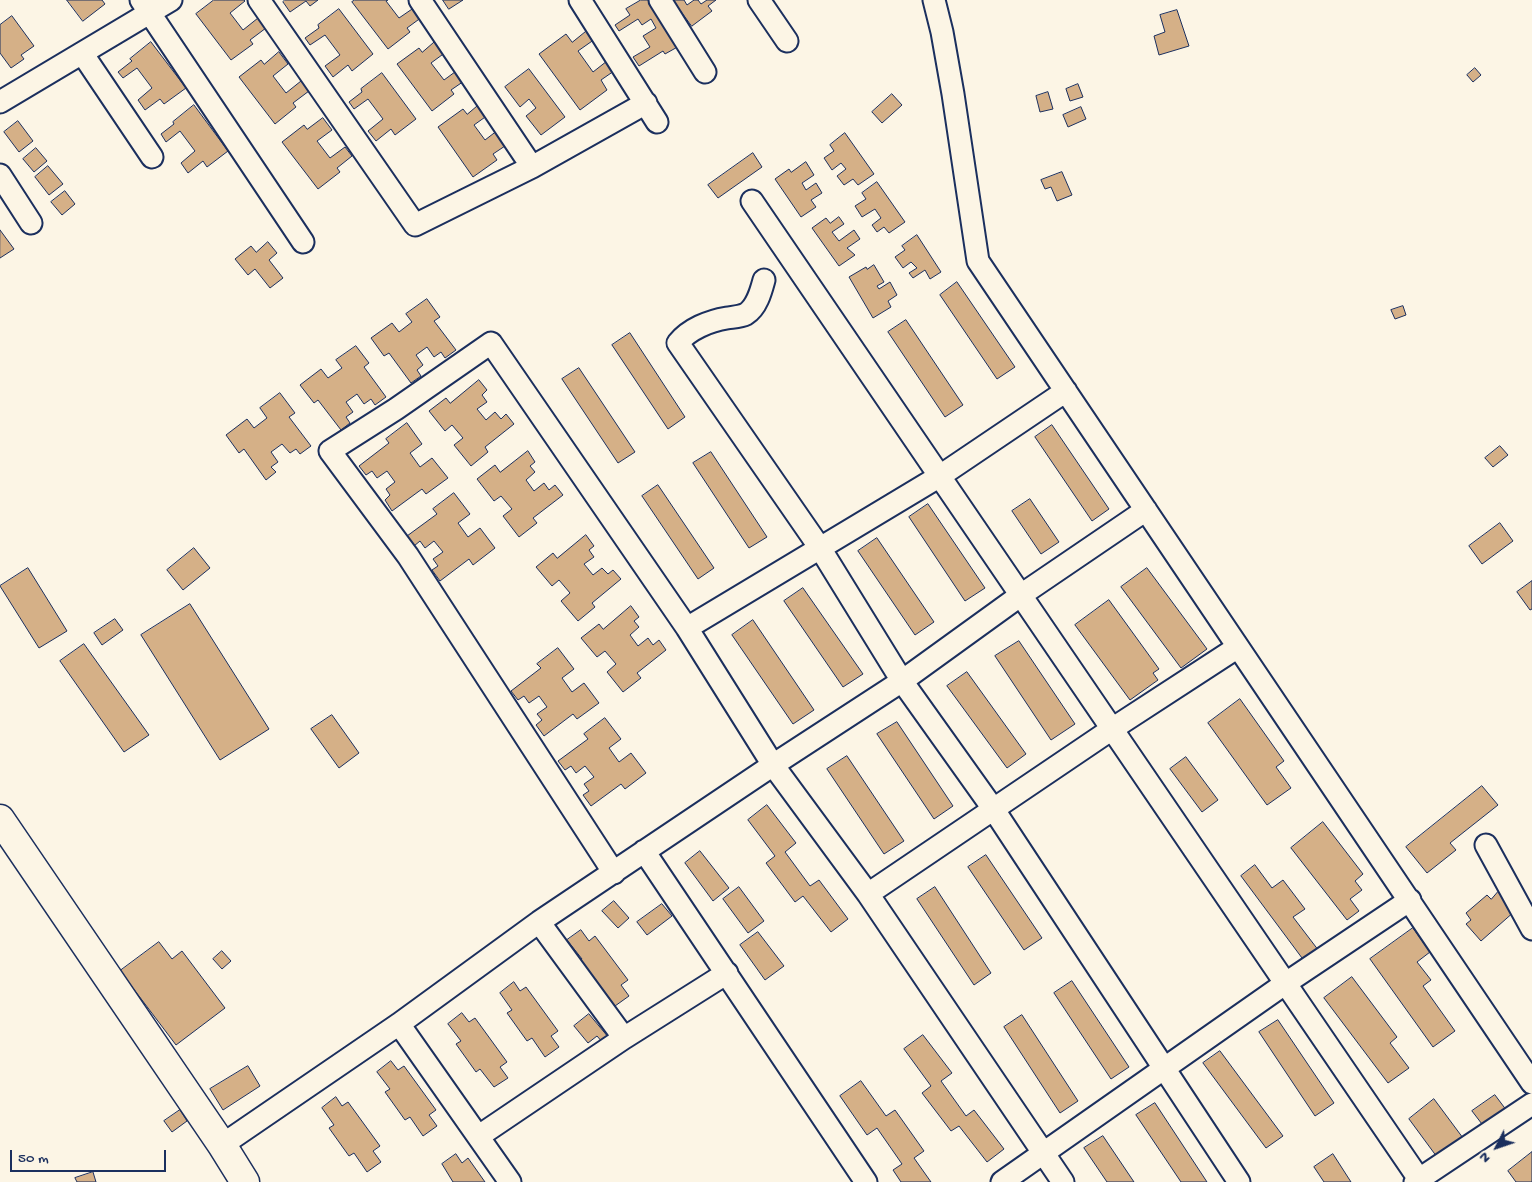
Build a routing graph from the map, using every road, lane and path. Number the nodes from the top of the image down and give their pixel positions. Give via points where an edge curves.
1 (171, 0) edge
2 (259, 0) edge
3 (420, 0) edge
4 (580, 0) edge
5 (660, 0) edge
6 (759, 0) edge
7 (934, 0) edge
8 (145, 7) edge
9 (787, 41) dead end
10 (82, 53) junction
11 (705, 72) dead end
12 (0, 102) edge
13 (646, 102) junction
14 (657, 122) dead end
15 (152, 157) dead end
16 (532, 167) junction
17 (0, 176) edge
18 (752, 201) dead end
19 (31, 223) dead end
20 (303, 242) dead end
21 (764, 280) dead end
22 (1066, 391) junction
23 (940, 476) junction
24 (1146, 510) junction
25 (820, 548) junction
26 (1021, 595) junction
27 (687, 628) junction
28 (1238, 647) junction
29 (902, 681) junction
30 (1112, 729) junction
31 (773, 765) junction
32 (994, 810) junction
33 (0, 819) edge
34 (1486, 845) dead end
35 (644, 851) junction
36 (614, 873) junction
37 (868, 894) junction
38 (1410, 900) junction
39 (539, 922) junction
40 (1532, 929) edge
41 (727, 973) junction
42 (1286, 984) junction
43 (400, 1024) junction
44 (624, 1038) junction
45 (1524, 1053) edge
46 (1164, 1069) junction
47 (1532, 1083) edge
48 (1532, 1104) edge
49 (479, 1136) junction
50 (222, 1145) junction
51 (1044, 1153) junction
52 (1418, 1181) edge
53 (246, 1182) edge
54 (510, 1182) edge
55 (866, 1182) edge
56 (1002, 1182) edge
57 (1064, 1182) edge
58 (1239, 1182) edge

1 - 8 street
2 - 16 street via 415,225
3 - 16 street
4 - 13 street
5 - 11 street
6 - 9 street
7 - 22 street via 953,94 978,261
8 - 10 street
8 - 20 street
10 - 12 street
10 - 15 street
13 - 14 street
13 - 16 street
17 - 19 street
18 - 23 street
21 - 25 street via 759,297 746,314 701,326 678,343
22 - 23 street
22 - 24 street
23 - 25 street
23 - 26 street
24 - 26 street
24 - 28 street
25 - 27 street
25 - 29 street
26 - 29 street
26 - 30 street
27 - 31 street
27 - 36 street via 491,343 330,452 408,556
28 - 30 street
28 - 38 street
29 - 31 street
29 - 32 street
30 - 32 street
30 - 42 street
31 - 35 street
31 - 37 street
32 - 37 street
32 - 46 street
33 - 50 street
34 - 40 street
35 - 36 street
35 - 41 street
36 - 39 street
37 - 51 street
38 - 42 street
38 - 45 street
39 - 43 street
39 - 44 street
41 - 44 street
41 - 55 street
42 - 46 street
42 - 52 street
43 - 49 street
43 - 50 street
44 - 49 street
45 - 47 street
46 - 51 street
46 - 58 street
48 - 52 street
49 - 54 street
50 - 53 street
51 - 56 street
51 - 57 street

